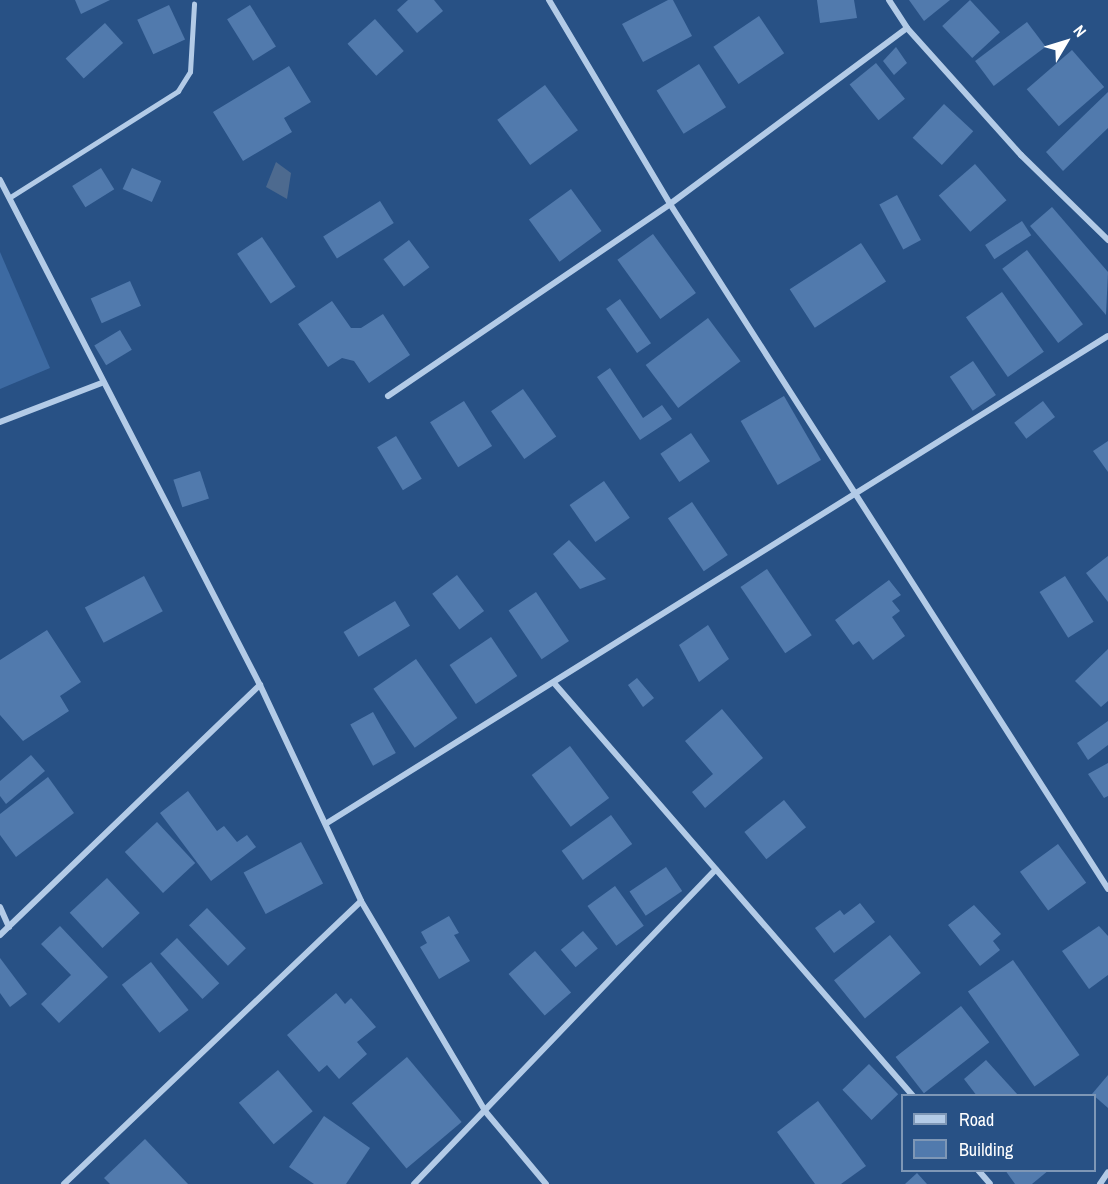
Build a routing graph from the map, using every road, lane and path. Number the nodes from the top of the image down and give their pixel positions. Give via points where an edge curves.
1 (549, 0) edge
2 (889, 0) edge
3 (194, 4) dead end
4 (907, 28) junction
5 (0, 180) edge
6 (9, 198) junction
7 (670, 204) junction
8 (1108, 240) edge
9 (1108, 336) edge
10 (104, 382) junction
11 (388, 396) dead end
12 (0, 422) edge
13 (856, 492) junction
14 (554, 683) junction
15 (260, 685) junction
16 (327, 823) junction
17 (716, 869) junction
18 (1108, 889) edge
19 (361, 901) junction
20 (0, 908) edge
21 (9, 927) junction
22 (0, 935) edge
23 (912, 1094) edge
24 (486, 1111) junction
25 (980, 1172) edge
26 (1108, 1172) edge
27 (64, 1184) edge
28 (414, 1184) edge
29 (546, 1184) edge
30 (990, 1184) edge
31 (1100, 1184) edge

1 - 7 street
2 - 4 street
3 - 6 lane via 190,72 178,91
4 - 7 street
4 - 8 street via 1021,155
5 - 6 street
6 - 10 street
7 - 11 street
7 - 13 street
9 - 13 street
10 - 12 street
10 - 15 street
13 - 14 street
13 - 18 street
14 - 16 street
14 - 17 street
15 - 16 street
15 - 21 street
16 - 19 street
17 - 23 street
17 - 24 street
19 - 24 street
19 - 27 street
20 - 21 street
21 - 22 street
24 - 28 street
24 - 29 street
25 - 30 street
26 - 31 street

